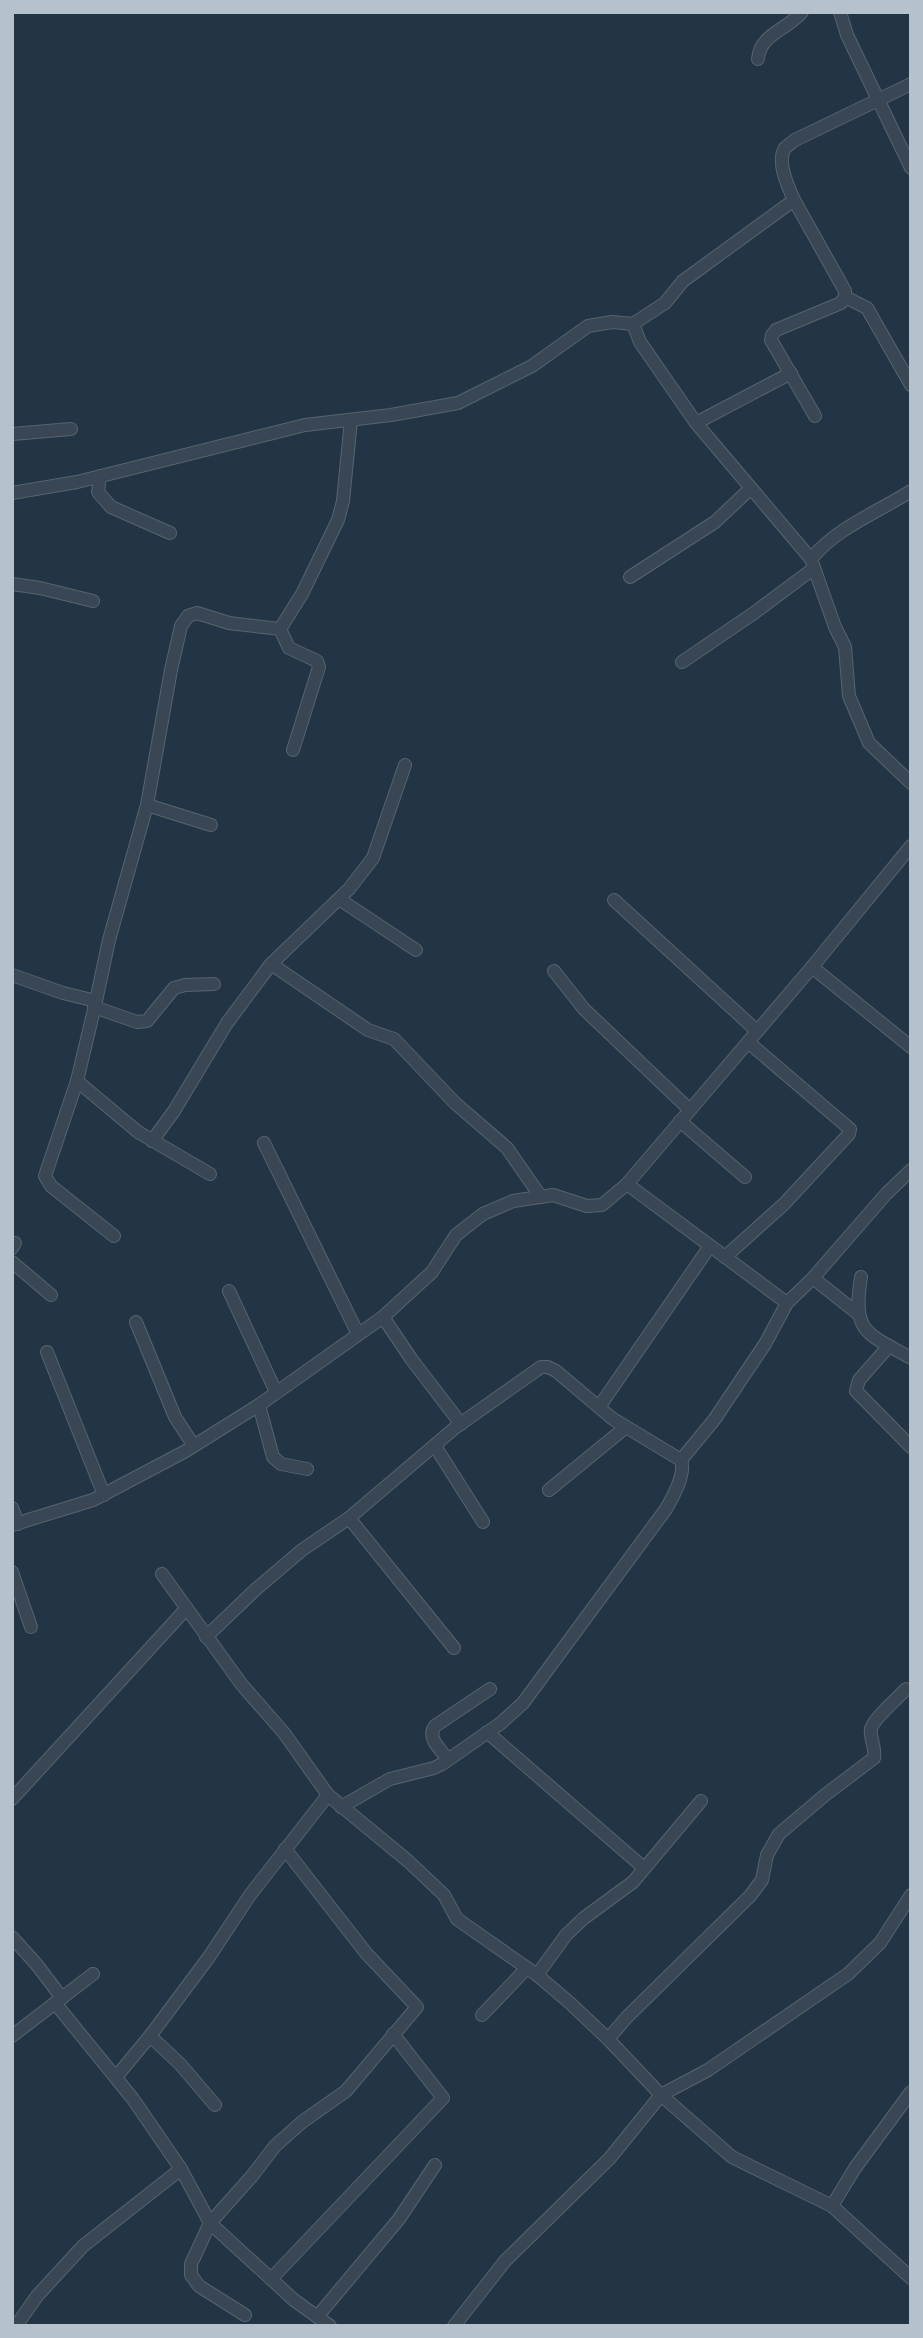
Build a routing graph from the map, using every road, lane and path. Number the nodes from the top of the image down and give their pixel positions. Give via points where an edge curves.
1 (802, 12) edge
2 (840, 12) edge
3 (758, 60) dead end
4 (911, 84) edge
5 (877, 99) junction
6 (911, 168) edge
7 (794, 200) junction
8 (845, 297) junction
9 (633, 324) junction
10 (790, 373) junction
11 (911, 385) edge
12 (815, 416) dead end
13 (351, 420) junction
14 (696, 423) junction
15 (71, 429) dead end
16 (12, 434) edge
17 (100, 476) junction
18 (750, 489) junction
19 (911, 491) edge
20 (12, 493) edge
21 (170, 533) dead end
22 (812, 564) junction
23 (631, 577) dead end
24 (12, 584) edge
25 (93, 601) dead end
26 (280, 629) junction
27 (682, 662) dead end
28 (292, 750) dead end
29 (405, 765) dead end
30 (911, 783) edge
31 (147, 805) junction
32 (211, 825) dead end
33 (911, 846) edge
34 (339, 899) junction
35 (614, 900) dead end
36 (416, 950) dead end
37 (271, 964) junction
38 (812, 967) junction
39 (554, 971) dead end
40 (12, 975) edge
41 (214, 984) dead end
42 (95, 1004) junction
43 (757, 1031) junction
44 (747, 1042) junction
45 (911, 1047) edge
46 (77, 1081) junction
47 (690, 1110) junction
48 (680, 1121) junction
49 (152, 1141) junction
50 (264, 1143) dead end
51 (911, 1170) edge
52 (210, 1174) dead end
53 (745, 1177) dead end
54 (626, 1184) junction
55 (541, 1197) junction
56 (114, 1236) dead end
57 (710, 1246) junction
58 (725, 1257) junction
59 (12, 1262) edge
60 (861, 1277) dead end
61 (813, 1278) junction
62 (229, 1292) dead end
63 (51, 1295) dead end
64 (787, 1303) junction
65 (857, 1313) junction
66 (383, 1317) junction
67 (136, 1321) dead end
68 (358, 1334) junction
69 (889, 1346) junction
70 (47, 1352) dead end
71 (911, 1358) edge
72 (276, 1392) junction
73 (259, 1405) junction
74 (598, 1407) junction
75 (461, 1424) junction
76 (626, 1427) junction
77 (194, 1446) junction
78 (435, 1446) junction
79 (911, 1447) edge
80 (681, 1460) junction
81 (307, 1469) dead end
82 (550, 1490) dead end
83 (104, 1494) junction
84 (12, 1508) edge
85 (349, 1518) junction
86 (483, 1522) dead end
87 (15, 1525) edge
88 (12, 1572) edge
89 (162, 1574) dead end
90 (186, 1609) junction
91 (31, 1627) dead end
92 (206, 1637) junction
93 (454, 1648) dead end
94 (490, 1689) dead end
95 (906, 1689) dead end
96 (487, 1732) junction
97 (448, 1759) junction
98 (328, 1795) junction
99 (12, 1799) edge
100 (701, 1801) dead end
101 (341, 1807) junction
102 (285, 1849) junction
103 (644, 1868) junction
104 (911, 1895) edge
105 (12, 1937) edge
106 (532, 1972) junction
107 (93, 1974) dead end
108 (59, 2001) junction
109 (482, 2015) dead end
110 (393, 2035) junction
111 (12, 2036) edge
112 (150, 2036) junction
113 (608, 2039) junction
114 (117, 2077) junction
115 (911, 2092) edge
116 (660, 2095) junction
117 (215, 2105) dead end
118 (435, 2165) dead end
119 (181, 2169) junction
120 (832, 2206) junction
121 (210, 2223) junction
122 (911, 2278) edge
123 (271, 2279) junction
124 (245, 2315) dead end
125 (317, 2316) junction
126 (16, 2326) edge
127 (330, 2326) edge
128 (454, 2326) edge

1 - 3 street via 764,42
2 - 5 street
4 - 5 street
5 - 6 street
5 - 7 street via 785,148 782,158
7 - 8 street
7 - 9 street via 683,281 665,303
8 - 10 street via 772,335
8 - 11 street via 867,308
9 - 13 street via 588,327 532,366 458,403
9 - 14 street via 640,342
10 - 12 street
10 - 14 street
13 - 17 street via 305,425
13 - 26 street via 338,520
14 - 18 street
15 - 16 street
17 - 20 street
17 - 21 street via 98,492 111,507
18 - 22 street
18 - 23 street via 715,522
19 - 22 street via 820,548
22 - 27 street via 754,613
22 - 30 street via 845,647 849,696 869,743
24 - 25 street
26 - 28 street via 289,648 317,661 319,667
26 - 31 street via 197,613 188,616 181,626 171,670
29 - 34 street via 373,858
31 - 32 street
31 - 42 street
33 - 38 street
34 - 36 street
34 - 37 street
35 - 43 street
37 - 49 street via 227,1023
37 - 55 street via 368,1030 399,1043 456,1104 507,1148
38 - 43 street
38 - 45 street
39 - 47 street via 584,1009
40 - 42 street
41 - 42 street via 174,988 147,1021 137,1022
42 - 46 street
43 - 44 street
44 - 47 street
44 - 58 street via 850,1129 784,1204
46 - 49 street
46 - 56 street via 45,1176 51,1186
47 - 48 street
48 - 53 street
48 - 54 street
49 - 52 street
50 - 68 street
51 - 61 street
54 - 55 street via 602,1205 587,1206 553,1195
54 - 57 street
55 - 66 street via 513,1201 483,1214 456,1235 432,1272
57 - 58 street
57 - 74 street
58 - 64 street
59 - 63 street
60 - 65 street
61 - 64 street
61 - 65 street
62 - 72 street
64 - 80 street via 714,1420
65 - 69 street via 867,1333
66 - 68 street
66 - 75 street
67 - 77 street via 175,1417
68 - 72 street
69 - 71 street
69 - 79 street via 859,1380 856,1391
70 - 83 street
72 - 73 street
73 - 77 street
73 - 81 street via 273,1457 281,1464
74 - 75 street via 548,1367 533,1371
74 - 76 street
75 - 78 street
76 - 80 street
76 - 82 street
77 - 83 street
78 - 85 street
78 - 86 street
80 - 96 street via 681,1473 666,1509 523,1703
83 - 87 street
84 - 87 street
85 - 92 street via 302,1550
85 - 93 street
88 - 91 street
89 - 90 street
90 - 92 street
90 - 99 street
92 - 98 street
94 - 97 street via 431,1731
95 - 113 street via 872,1725 874,1758 779,1834 767,1855 762,1880 750,1896
96 - 97 street
96 - 103 street
97 - 101 street via 434,1768 390,1779
98 - 101 street
98 - 102 street
100 - 103 street
101 - 106 street via 444,1895 457,1919
102 - 110 street via 366,1953 417,2007
102 - 112 street
103 - 106 street via 633,1882 566,1934
104 - 116 street via 880,1943 848,1975 708,2070
105 - 108 street via 37,1965
106 - 109 street
106 - 113 street
107 - 108 street
108 - 111 street
108 - 114 street via 87,2044
110 - 121 street via 346,2091 275,2146
110 - 123 street via 443,2098
112 - 114 street
112 - 117 street
113 - 116 street
114 - 119 street
115 - 120 street
116 - 120 street via 732,2157
116 - 128 street via 610,2158 505,2261
118 - 125 street via 399,2218
119 - 121 street
119 - 126 street via 83,2246
120 - 122 street
121 - 123 street
121 - 124 street via 191,2274 200,2286
123 - 125 street
125 - 127 street

